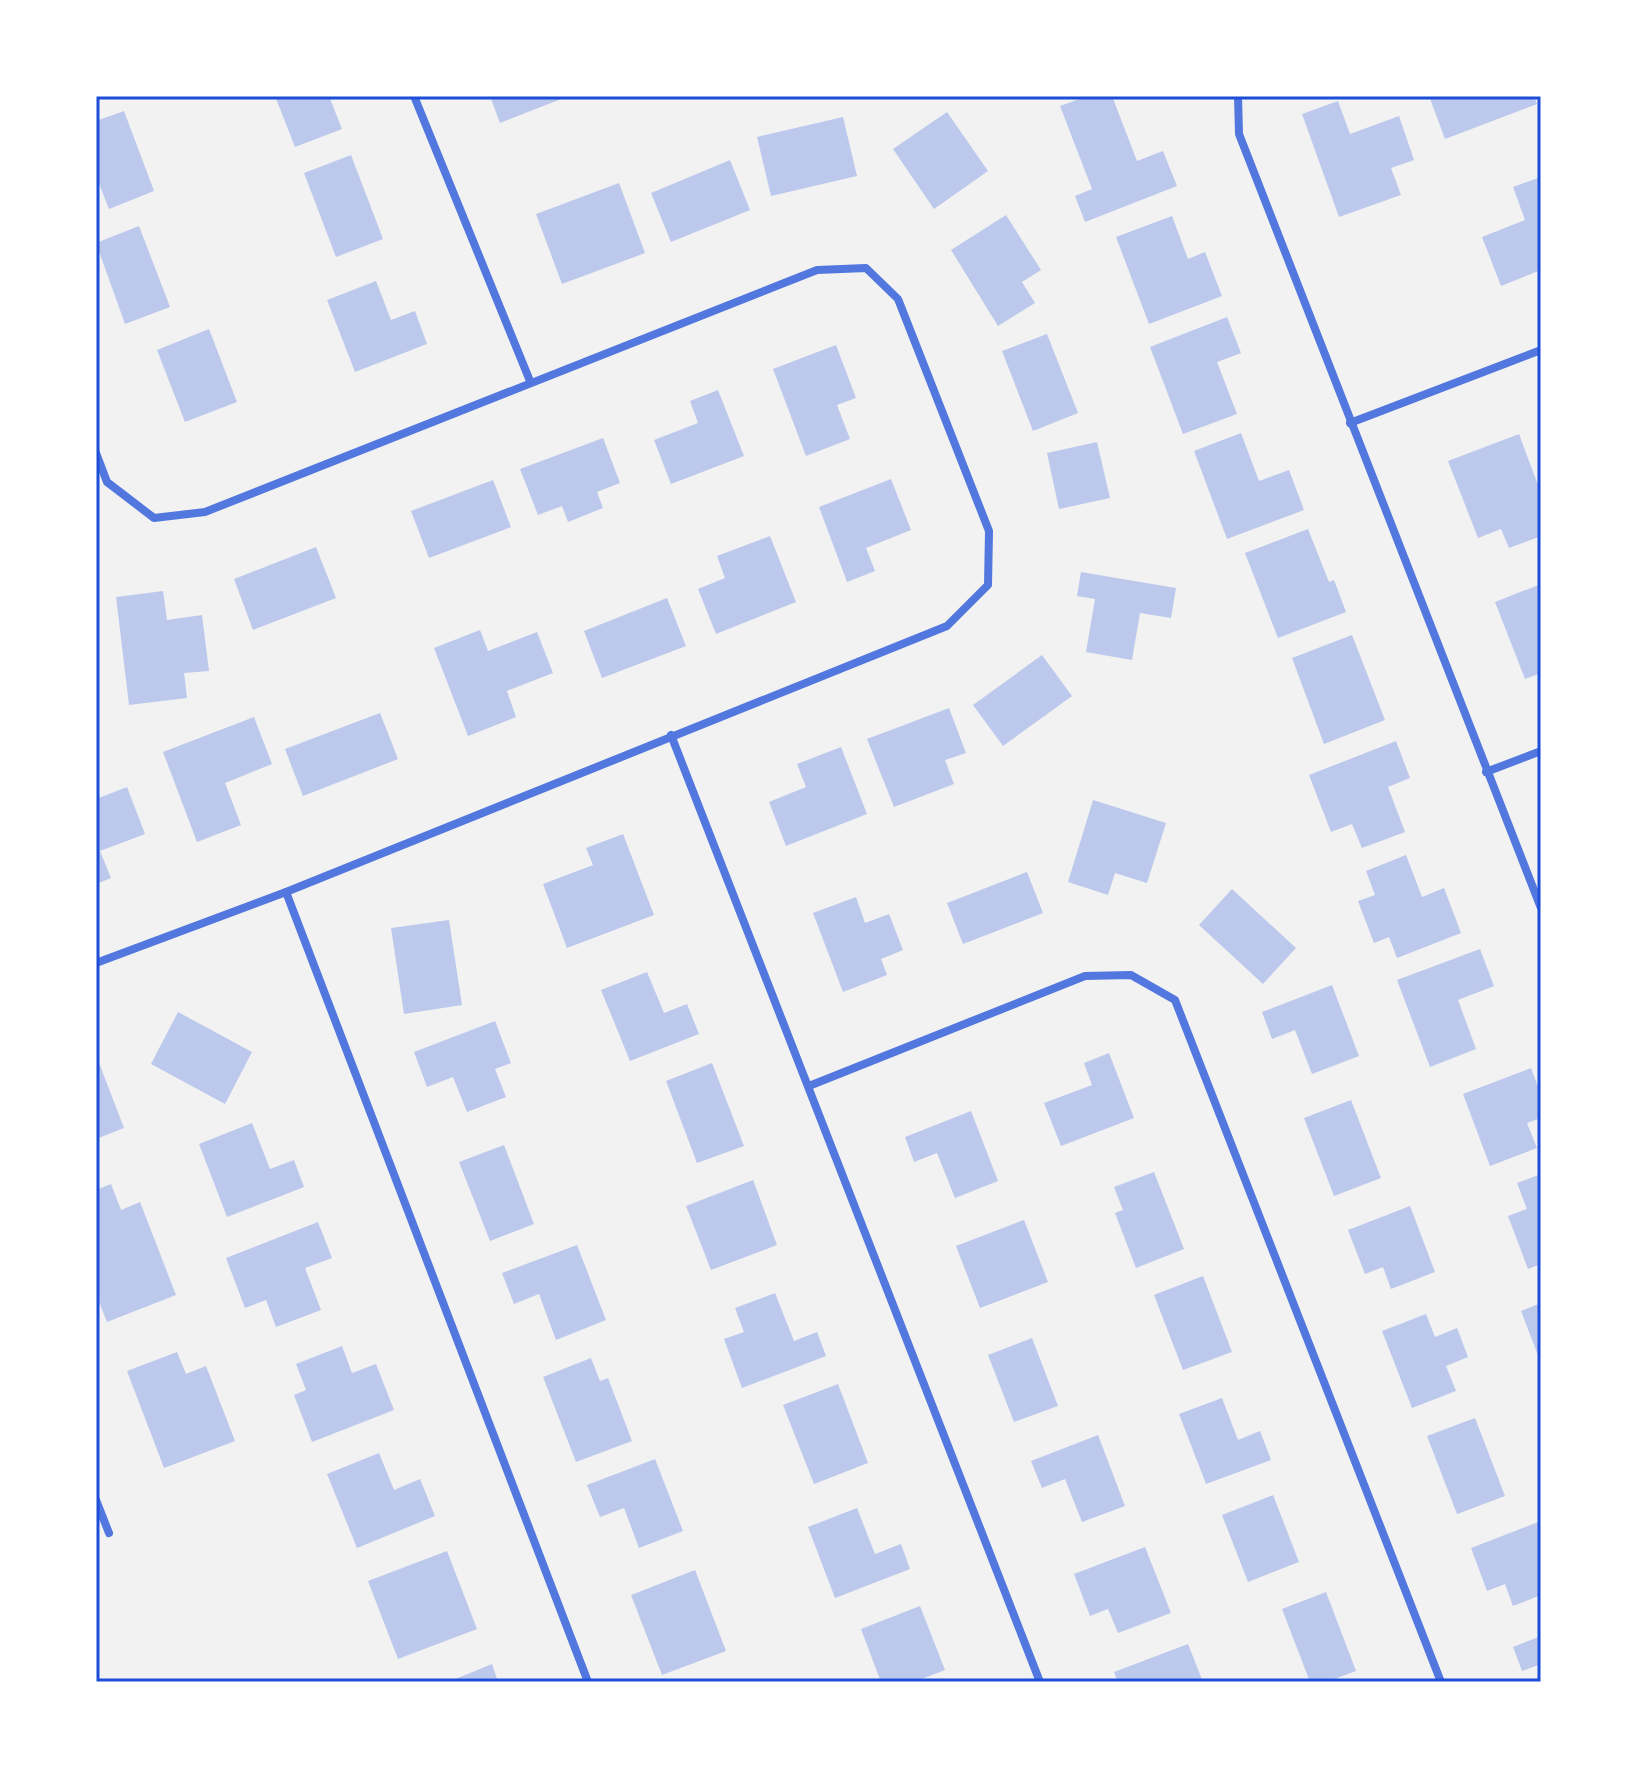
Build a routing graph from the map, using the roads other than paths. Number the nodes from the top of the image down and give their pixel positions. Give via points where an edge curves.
1 (414, 96) edge
2 (1238, 96) edge
3 (1541, 350) edge
4 (530, 381) junction
5 (1350, 423) junction
6 (96, 453) edge
7 (671, 735) junction
8 (1541, 751) edge
9 (1486, 772) junction
10 (286, 892) junction
11 (1541, 908) edge
12 (96, 963) edge
13 (809, 1086) junction
14 (96, 1500) edge
15 (109, 1533) dead end
16 (588, 1682) edge
17 (1040, 1682) edge
18 (1441, 1682) edge

1 - 4 street
2 - 5 street via 1239,134
3 - 5 street
4 - 6 street via 205,512 154,518 107,482
4 - 7 street via 817,270 866,268 898,299 989,531 988,585 947,626
5 - 9 street
7 - 10 street
7 - 13 street
8 - 9 street
9 - 11 street
10 - 12 street
10 - 16 street
13 - 17 street
13 - 18 street via 1085,976 1131,975 1175,1000
14 - 15 street

